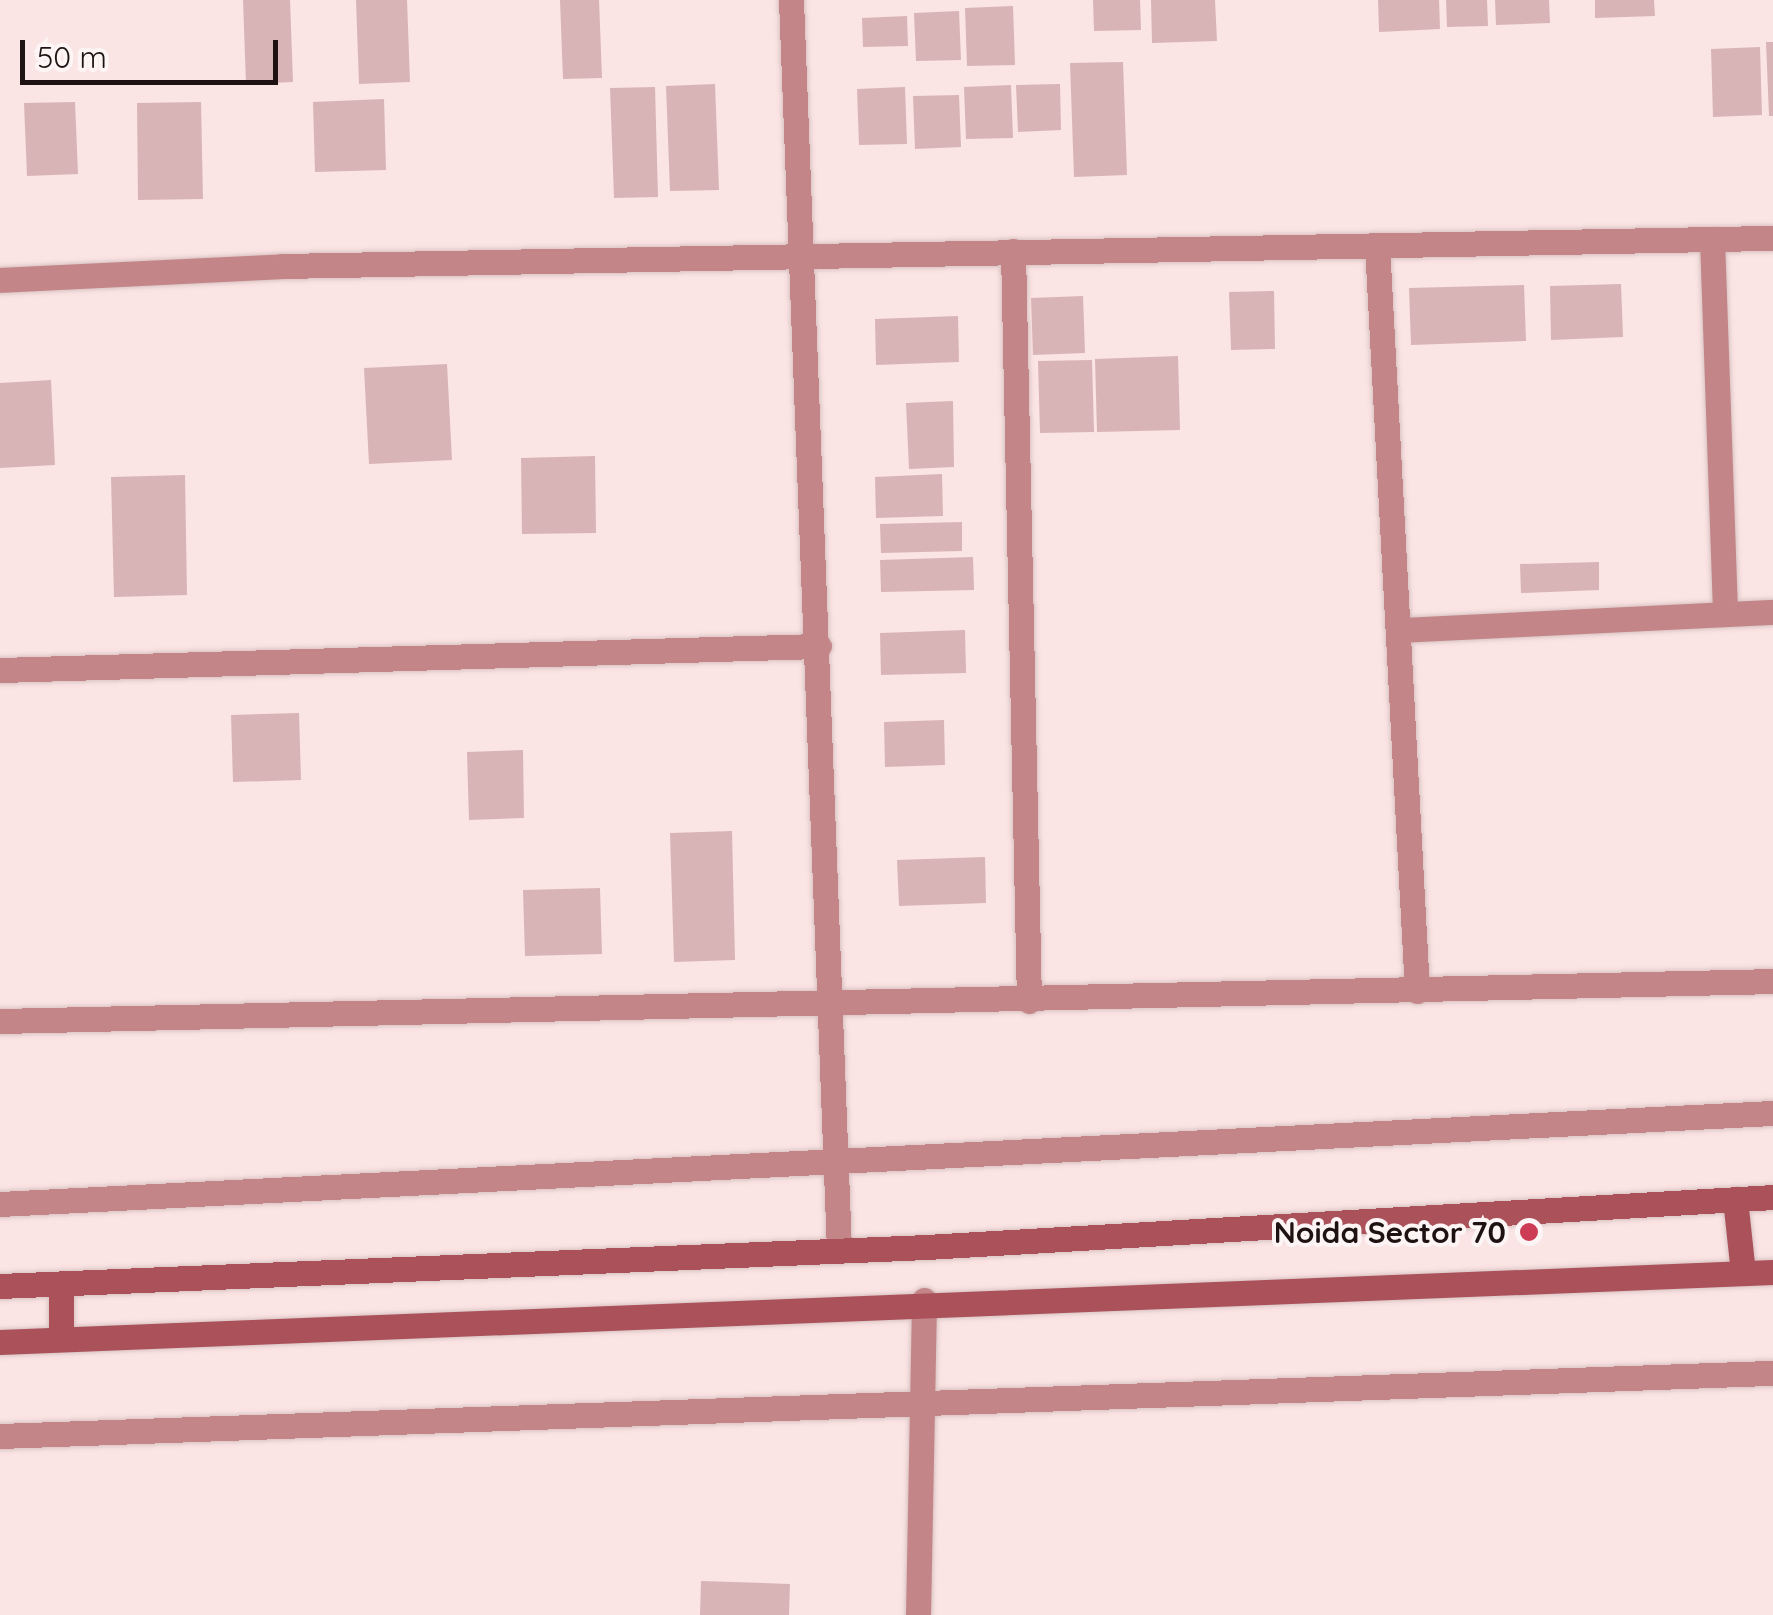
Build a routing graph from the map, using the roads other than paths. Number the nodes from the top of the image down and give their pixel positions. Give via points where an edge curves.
1 (791, 0) edge
2 (1773, 238) edge
3 (1712, 239) junction
4 (1377, 244) junction
5 (1012, 251) junction
6 (804, 254) junction
7 (0, 280) edge
8 (1773, 612) edge
9 (1725, 614) junction
10 (1400, 630) junction
11 (819, 646) junction
12 (0, 670) edge
13 (1773, 981) edge
14 (1417, 991) junction
15 (1029, 1001) junction
16 (835, 1006) junction
17 (0, 1021) edge
18 (1773, 1113) edge
19 (840, 1162) junction
20 (1773, 1197) edge
21 (1735, 1199) junction
22 (0, 1204) edge
23 (839, 1251) junction
24 (1773, 1272) edge
25 (1743, 1273) junction
26 (61, 1284) junction
27 (0, 1286) edge
28 (924, 1300) junction
29 (61, 1340) junction
30 (0, 1342) edge
31 (1773, 1372) edge
32 (918, 1406) junction
33 (0, 1436) edge
34 (918, 1615) edge

1 - 6 street
2 - 3 street
3 - 4 street
3 - 9 street
4 - 5 street
4 - 10 street
5 - 6 street
5 - 15 street
6 - 7 street
6 - 11 street
8 - 9 street
9 - 10 street
10 - 14 street
11 - 12 street
11 - 16 street
13 - 14 street
14 - 15 street
15 - 16 street
16 - 17 street
16 - 19 street
18 - 19 street
19 - 22 street
19 - 23 street
20 - 21 street
21 - 23 street
21 - 25 street
23 - 26 street
24 - 25 street
25 - 28 street
26 - 27 street
26 - 29 street
28 - 29 street
28 - 32 street
29 - 30 street
31 - 32 street
32 - 33 street
32 - 34 street

